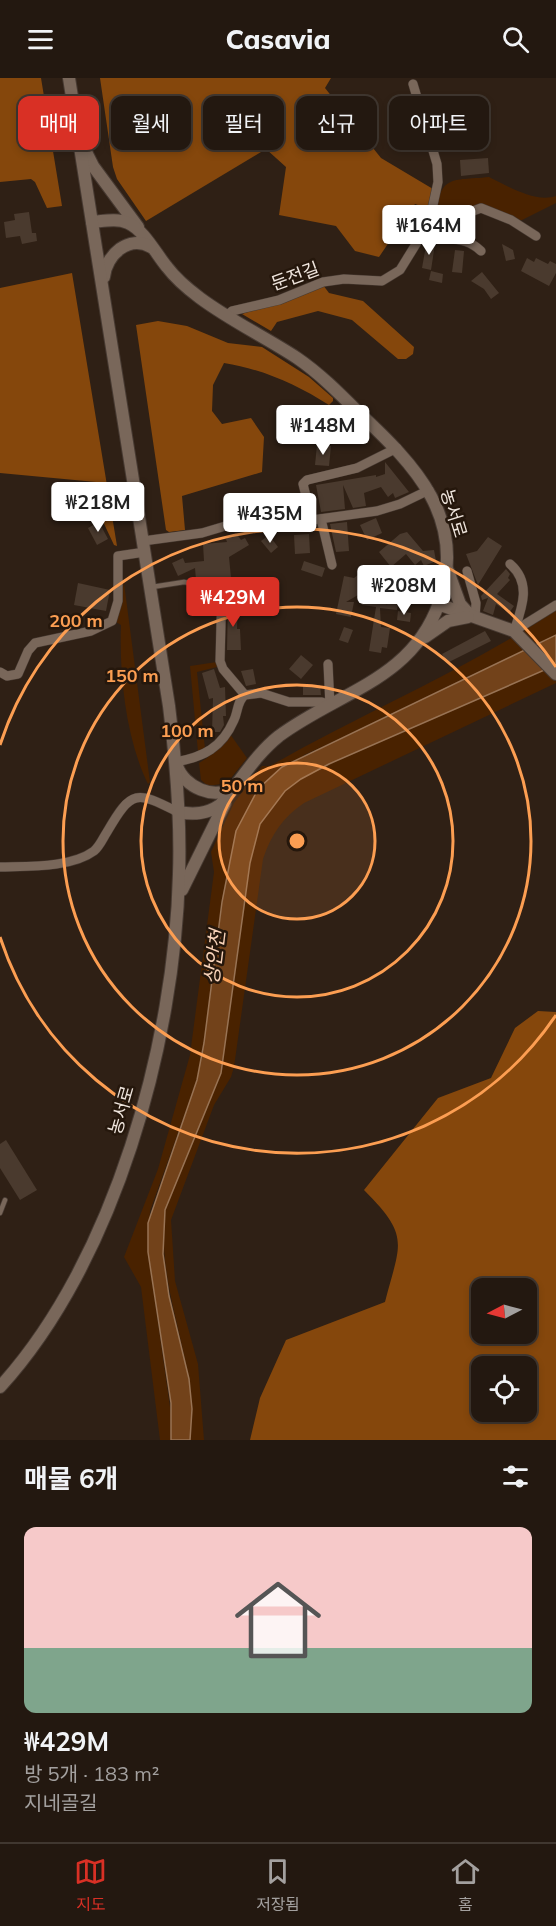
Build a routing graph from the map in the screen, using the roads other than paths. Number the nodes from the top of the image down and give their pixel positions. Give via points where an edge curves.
1 (69, 78) edge
2 (413, 84) dead end
3 (72, 96) edge
4 (81, 150) edge
5 (87, 150) edge
6 (92, 222) junction
7 (427, 227) junction
8 (536, 236) dead end
9 (152, 248) junction
10 (481, 250) dead end
11 (103, 288) junction
12 (227, 316) junction
13 (397, 448) junction
14 (429, 490) junction
15 (316, 519) junction
16 (144, 546) junction
17 (447, 564) junction
18 (510, 564) dead end
19 (332, 565) dead end
20 (466, 571) dead end
21 (222, 586) junction
22 (235, 586) dead end
23 (151, 587) junction
24 (438, 604) junction
25 (556, 605) edge
26 (473, 617) junction
27 (517, 633) junction
28 (421, 642) junction
29 (328, 664) dead end
30 (0, 672) edge
31 (556, 674) edge
32 (245, 695) junction
33 (330, 706) junction
34 (176, 762) junction
35 (236, 784) junction
36 (228, 796) junction
37 (178, 812) junction
38 (0, 867) edge
39 (178, 905) junction
40 (5, 1200) dead end
41 (0, 1213) edge
42 (0, 1387) edge

1 - 3 street, 농서로
2 - 7 street, 둔전길 via 437,164 438,182
4 - 6 street, 농서로
5 - 9 street via 93,166
6 - 9 street, 농서로 via 126,222
6 - 11 street, 농서로
7 - 8 street via 481,208
7 - 10 street via 436,237 469,241
7 - 12 street, 둔전길 via 400,270 389,279 323,282 279,300 232,311
9 - 11 street via 136,243 120,249 106,266
9 - 12 street, 농서로 via 183,283
11 - 16 street, 농서로
12 - 13 street, 농서로 via 298,359
13 - 14 street, 농서로
13 - 15 street via 357,468 307,480 303,491
14 - 15 street via 387,509
14 - 17 street, 농서로 via 442,522
15 - 16 street via 258,516
15 - 19 street
16 - 23 street, 농서로
16 - 30 street via 118,556 117,612 112,621 91,631 36,643 18,674
17 - 24 street, 농서로
17 - 26 street via 460,604
18 - 27 street via 519,574 525,593
20 - 26 street via 477,603
21 - 22 lane
21 - 23 lane via 184,582
21 - 32 street via 220,661
23 - 34 street, 농서로
24 - 26 street
24 - 28 street, 농서로
25 - 27 street
26 - 27 street
26 - 28 street via 448,621
27 - 31 street
28 - 33 street, 농서로 via 390,670
29 - 33 street
32 - 33 street via 261,693 289,702 322,702
32 - 34 street via 219,743 204,756
33 - 35 street, 농서로 via 277,738
34 - 35 street via 186,782 209,792 223,793
34 - 37 street, 농서로
35 - 36 street, 농서로
36 - 37 street, 농서로 via 204,813
36 - 39 street via 183,886
37 - 38 street via 146,796 135,798 120,810 99,846 86,855 67,861
37 - 39 street, 농서로
39 - 42 street, 농서로 via 167,998 154,1063 113,1197 65,1297
40 - 41 lane

